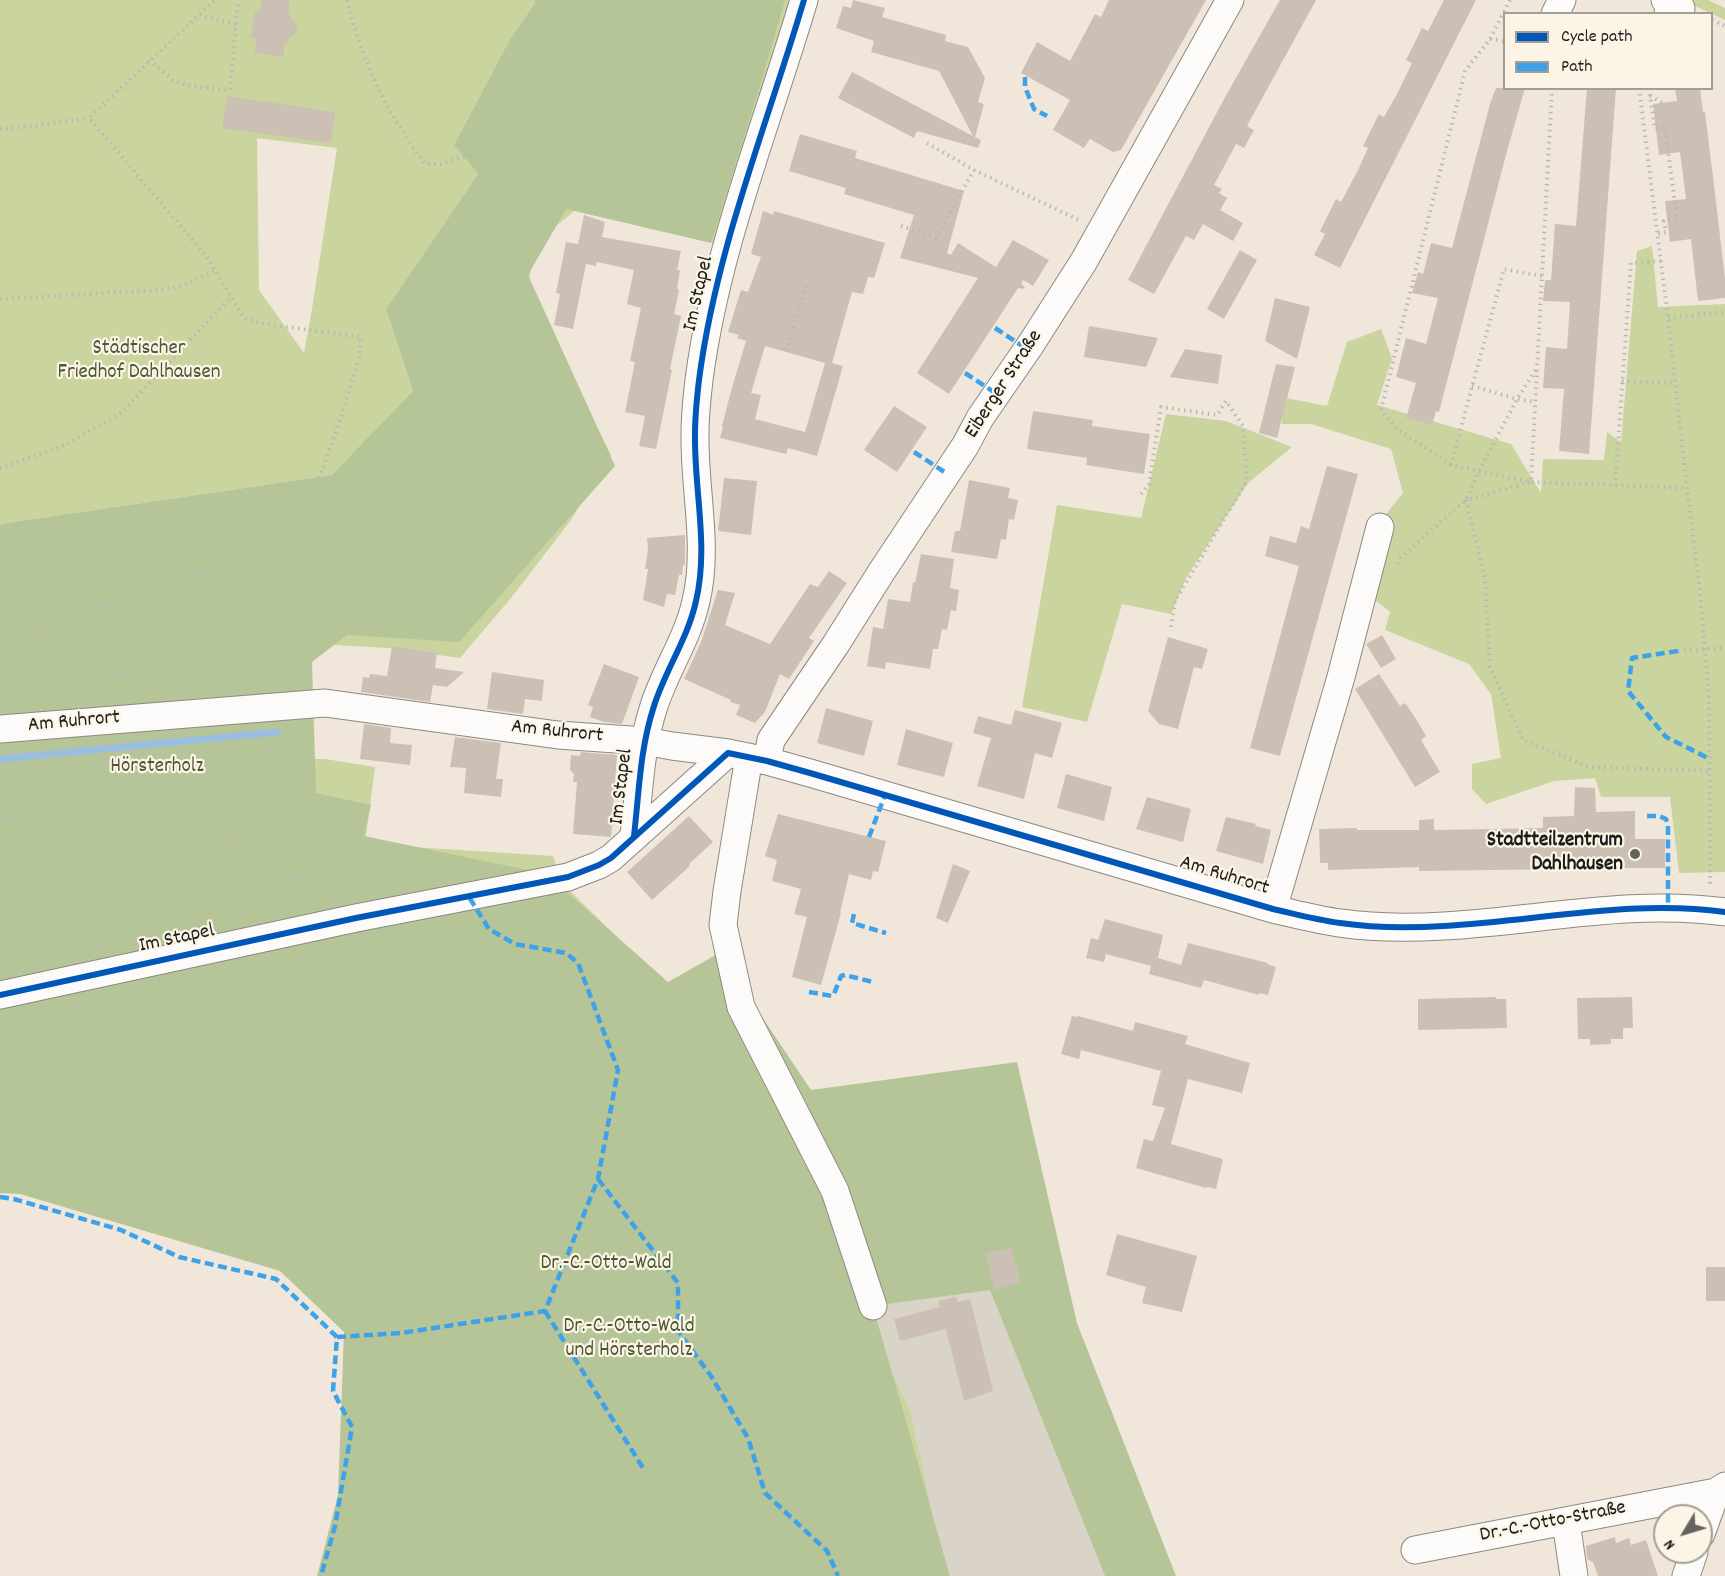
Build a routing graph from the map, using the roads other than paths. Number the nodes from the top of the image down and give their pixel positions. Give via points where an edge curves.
1 (804, 0) edge
2 (1230, 0) edge
3 (1665, 0) edge
4 (1672, 12) edge
5 (1380, 527) dead end
6 (0, 729) edge
7 (645, 741) junction
8 (748, 757) junction
9 (634, 836) junction
10 (1273, 909) junction
11 (1717, 911) edge
12 (0, 995) edge
13 (873, 1306) dead end
14 (1721, 1489) edge
15 (1713, 1507) edge
16 (1566, 1522) junction
17 (1415, 1551) dead end
18 (1574, 1576) edge

1 - 7 street, Im Stapel via 746,181 710,320 694,434 702,548 696,602 654,705
2 - 8 street, Eiberger Straße via 1047,320 771,740
3 - 4 street via 1681,8
5 - 10 street, Am Ruhrort
6 - 7 street, Am Ruhrort via 325,702 558,735
7 - 8 street, Am Ruhrort
7 - 9 street, Im Stapel
8 - 9 street
8 - 10 street, Am Ruhrort
8 - 13 street, Eiberger Straße via 723,925 741,1007 835,1191
9 - 12 street, Im Stapel via 611,858 568,877
10 - 11 street, Am Ruhrort via 1378,927 1444,926 1631,909
14 - 15 street
14 - 16 street, Dr.-C.-Otto-Straße
16 - 17 street, Dr.-C.-Otto-Straße
16 - 18 street

